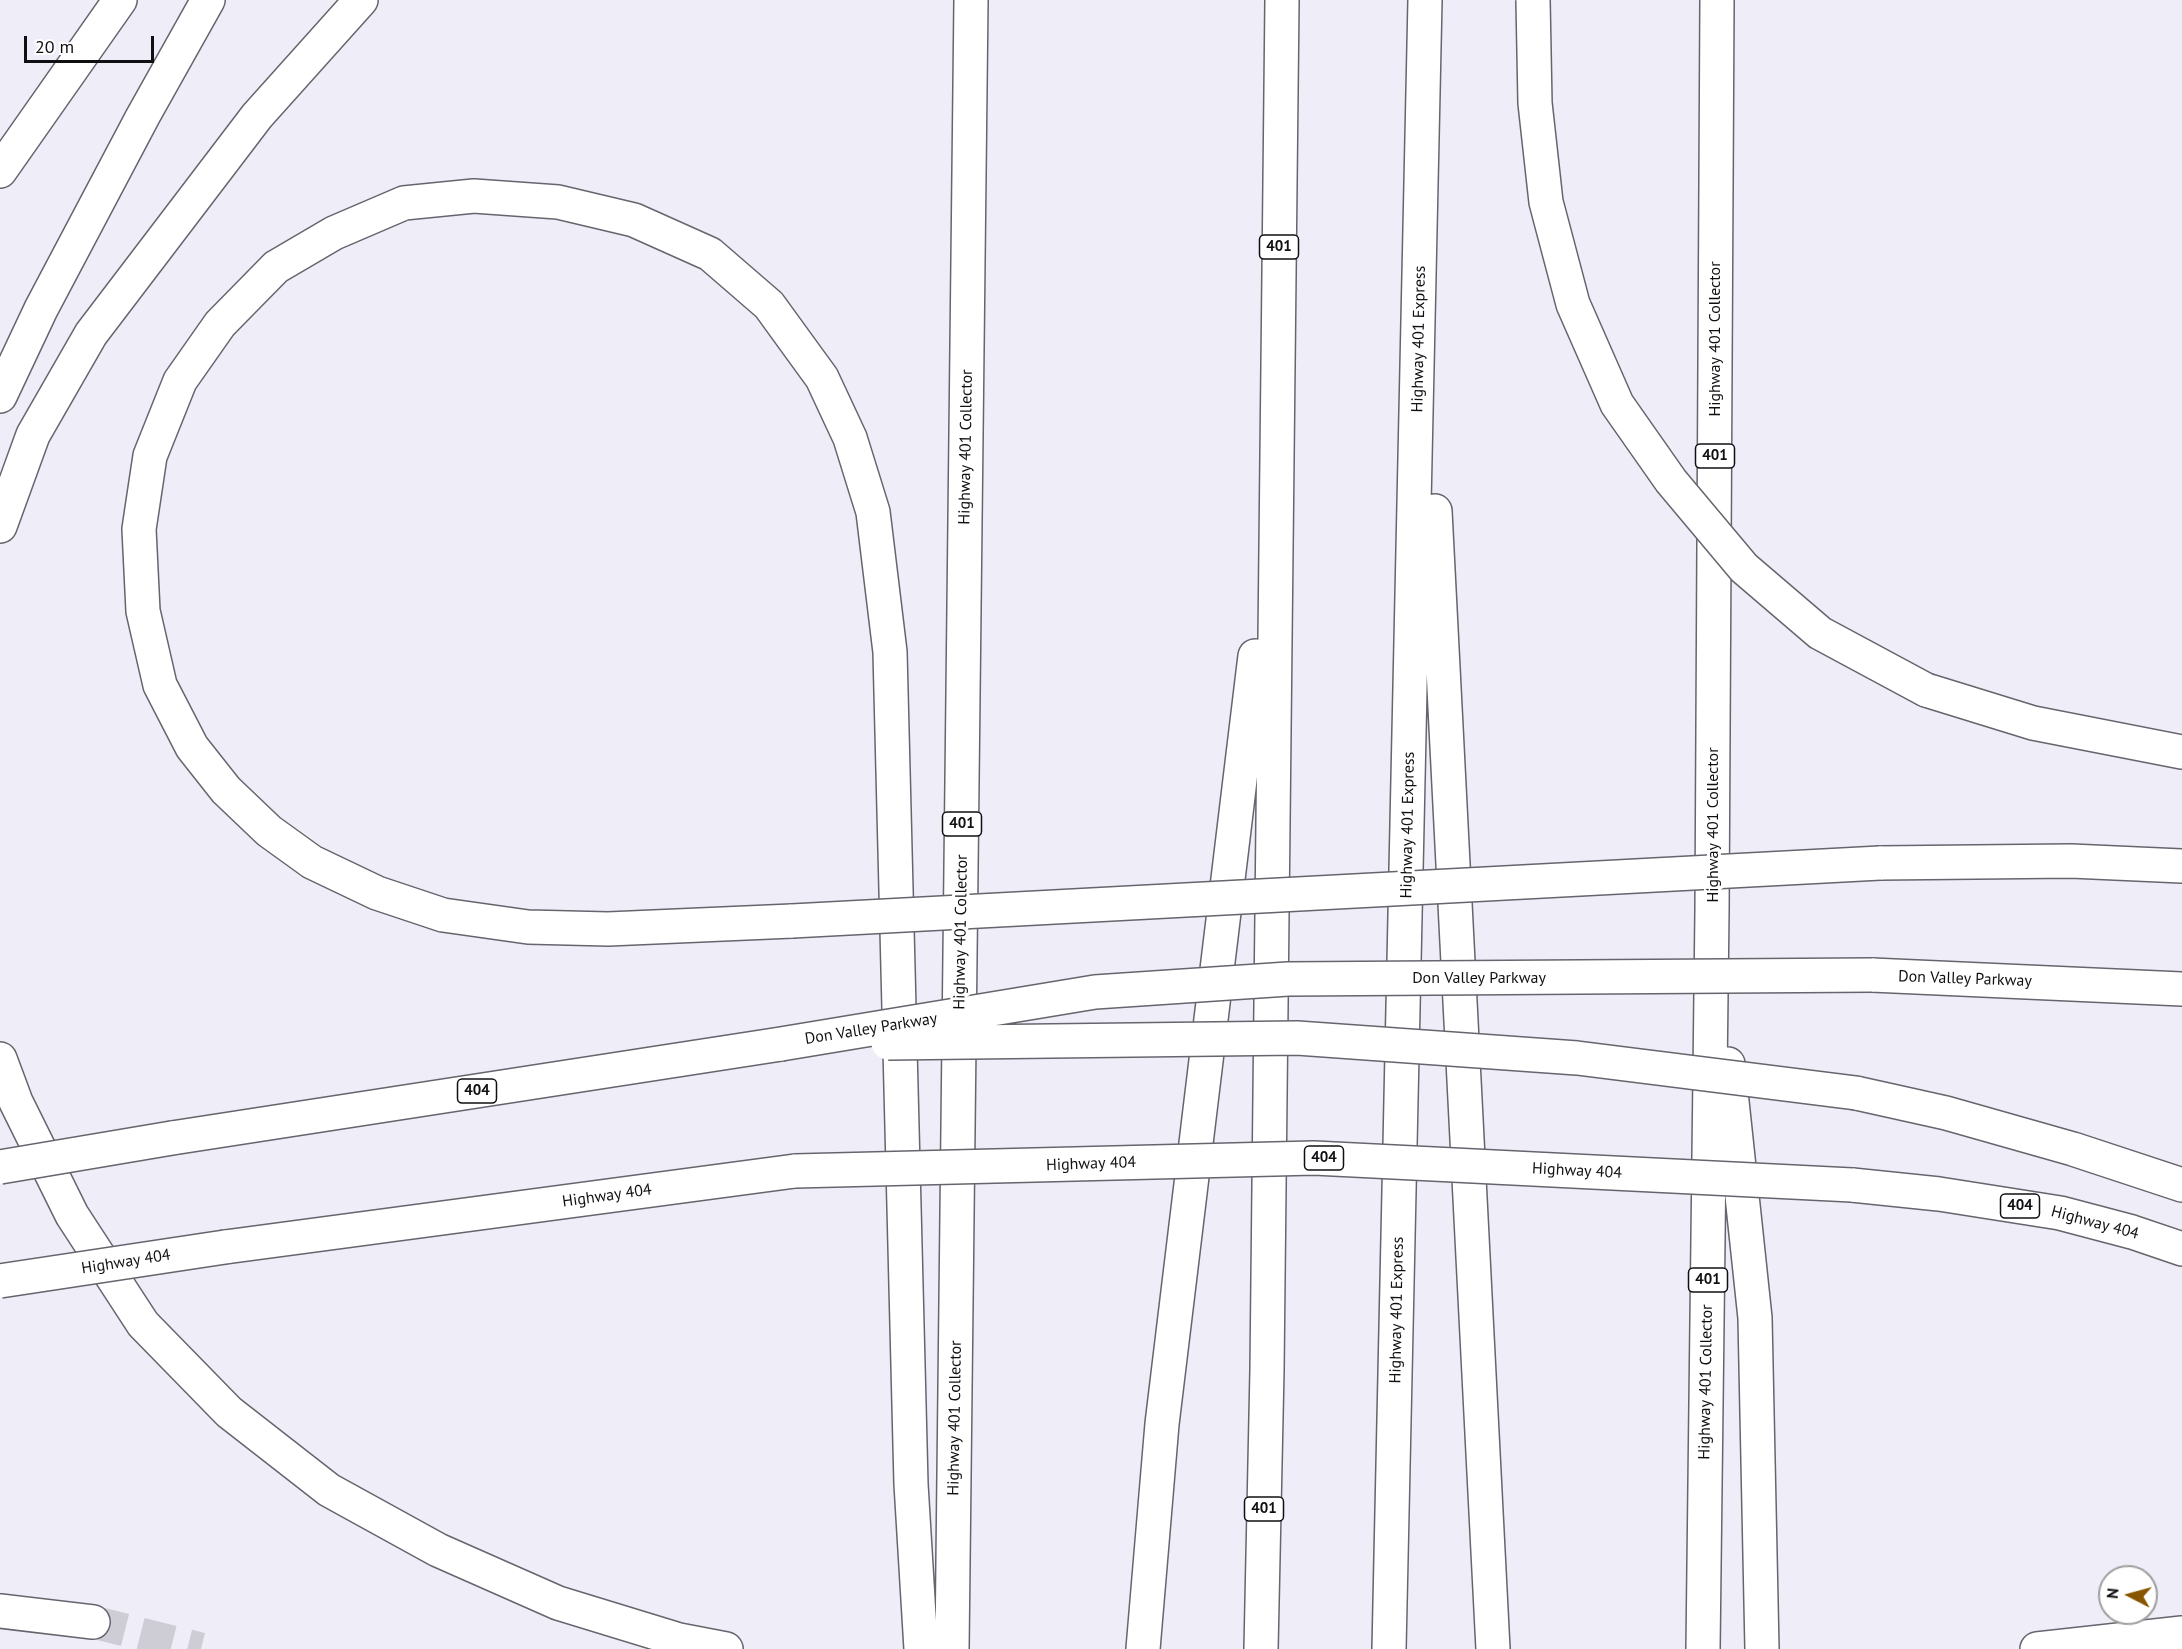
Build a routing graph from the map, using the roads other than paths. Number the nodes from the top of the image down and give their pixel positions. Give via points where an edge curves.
1 (120, 0) edge
2 (208, 0) edge
3 (361, 0) edge
4 (971, 0) edge
5 (1282, 0) edge
6 (1425, 0) edge
7 (1533, 0) edge
8 (1717, 0) edge
9 (0, 171) edge
10 (1421, 243) junction
11 (0, 396) edge
12 (1275, 493) junction
13 (0, 526) edge
14 (2182, 752) edge
15 (2182, 866) edge
16 (1712, 911) junction
17 (2182, 988) edge
18 (781, 1044) junction
19 (0, 1059) edge
20 (0, 1167) edge
21 (2182, 1185) edge
22 (2182, 1250) edge
23 (0, 1281) edge
24 (0, 1611) edge
25 (93, 1622) tunnel mouth
26 (2182, 1634) edge
27 (726, 1649) edge
28 (921, 1649) edge
29 (952, 1649) edge
30 (1143, 1649) edge
31 (1261, 1649) edge
32 (1389, 1649) edge
33 (1493, 1649) edge
34 (1703, 1649) edge
35 (1762, 1649) edge
36 (2037, 1649) edge

1 - 9 highway
2 - 11 highway via 41,309
3 - 13 highway via 256,116 91,334 33,435
4 - 29 highway, Highway 401 Collector / 401
5 - 12 highway, 401
6 - 10 highway, Highway 401 Express
7 - 14 highway, bridge via 1535,104 1546,202 1573,304 1617,404 1671,481 1744,568 1820,633 1926,690 2033,723
8 - 16 highway, Highway 401 Collector / 401
10 - 32 highway, Highway 401 Express
10 - 33 highway
12 - 30 highway via 1162,1424
12 - 31 highway, 401
15 - 28 highway, bridge via 2071,861 1880,863 792,921 608,929 528,927 443,915 377,893 312,862 268,831 226,790 192,747 160,685 143,611 139,529 150,456 180,381 220,324 276,267 334,233 404,203 474,196 558,202 634,220 710,254 769,305 822,378 850,438 873,512 890,652 911,1484
16 - 34 highway, Highway 401 Collector / 401
16 - 35 highway via 1755,1318
17 - 18 highway, Don Valley Parkway, bridge via 1872,975 1288,979 1095,992
18 - 20 highway, 404, bridge
18 - 21 highway, bridge via 1297,1038 1577,1059 1856,1093 2084,1152
19 - 27 highway via 16,1102 72,1215 143,1324 229,1412 329,1490 438,1550 558,1603 679,1640
22 - 23 highway, Highway 404 / 404, bridge via 2060,1213 1939,1194 1852,1185 1314,1158 795,1172 225,1247
24 - 25 highway
26 - 36 highway

